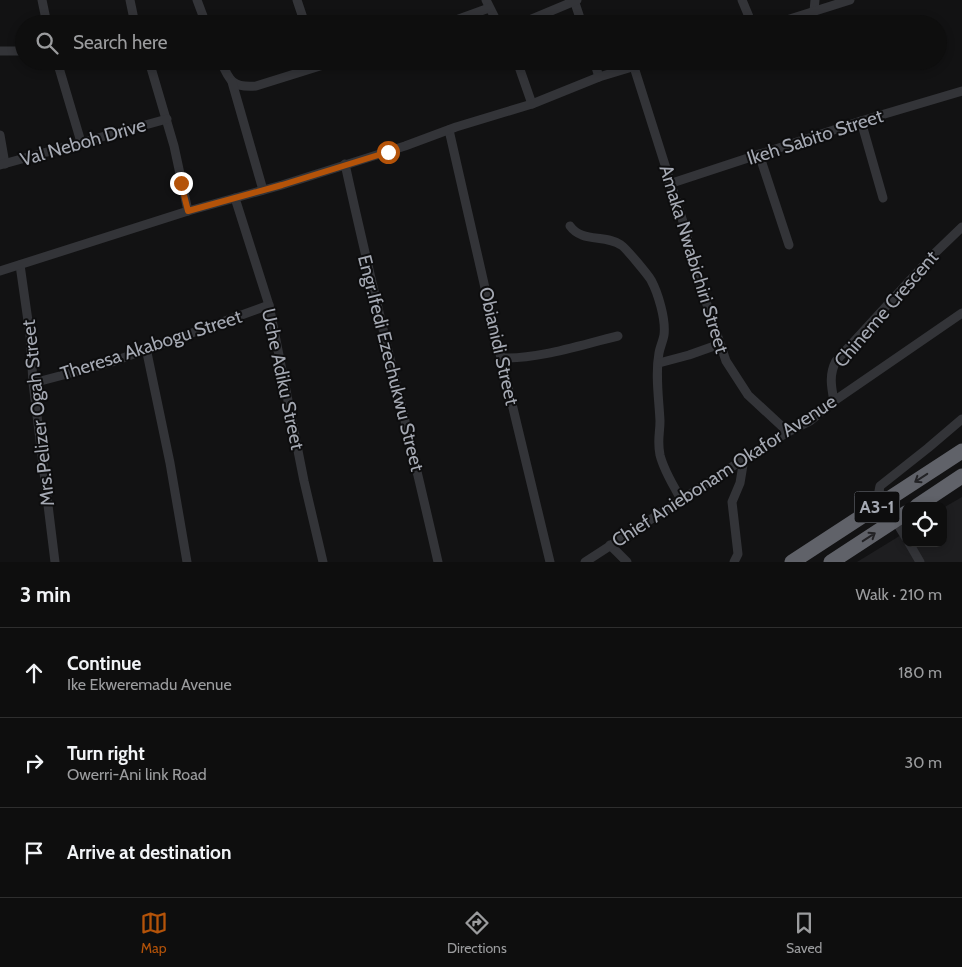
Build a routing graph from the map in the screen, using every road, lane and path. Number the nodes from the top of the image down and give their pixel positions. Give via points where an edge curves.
1 (42, 0) edge
2 (130, 0) edge
3 (198, 0) edge
4 (297, 0) edge
5 (575, 0) edge
6 (742, 0) edge
7 (815, 0) edge
8 (850, 0) edge
9 (828, 3) edge
10 (488, 4) edge
11 (814, 11) junction
12 (46, 15) edge
13 (133, 15) edge
14 (203, 15) edge
15 (302, 15) edge
16 (465, 15) edge
17 (541, 15) edge
18 (579, 15) edge
19 (748, 15) edge
20 (802, 15) edge
21 (0, 51) edge
22 (15, 51) edge
23 (61, 70) edge
24 (152, 70) edge
25 (224, 70) edge
26 (301, 70) edge
27 (520, 70) edge
28 (597, 70) edge
29 (624, 70) edge
30 (635, 70) edge
31 (599, 77) junction
32 (232, 82) junction
33 (962, 91) edge
34 (532, 104) junction
35 (167, 119) junction
36 (861, 121) junction
37 (449, 130) junction
38 (0, 135) edge
39 (81, 142) junction
40 (759, 154) junction
41 (2, 164) edge
42 (345, 164) junction
43 (670, 184) junction
44 (263, 190) junction
45 (235, 198) junction
46 (883, 198) dead end
47 (188, 211) junction
48 (570, 226) dead end
49 (962, 227) edge
50 (788, 245) dead end
51 (20, 265) junction
52 (0, 271) edge
53 (269, 305) junction
54 (962, 313) edge
55 (618, 336) dead end
56 (720, 344) junction
57 (146, 348) junction
58 (501, 358) junction
59 (659, 363) junction
60 (33, 383) junction
61 (834, 401) junction
62 (962, 419) edge
63 (788, 432) junction
64 (962, 451) edge
65 (744, 459) junction
66 (962, 476) edge
67 (681, 499) junction
68 (885, 502) junction
69 (923, 502) edge
70 (900, 516) edge
71 (610, 545) junction
72 (911, 547) edge
73 (55, 562) edge
74 (187, 562) edge
75 (323, 562) edge
76 (438, 562) edge
77 (550, 562) edge
78 (585, 562) edge
79 (627, 562) edge
80 (734, 562) edge
81 (792, 562) edge
82 (831, 562) edge
83 (920, 562) edge

1 - 12 street
2 - 13 street
3 - 14 street
4 - 15 street
5 - 17 street
5 - 18 street
6 - 19 street
7 - 11 street
8 - 9 street
9 - 11 street
10 - 16 street
11 - 20 street
21 - 22 street
23 - 39 street
24 - 35 street
25 - 32 street
26 - 32 street via 256,86 239,86
27 - 34 street
28 - 31 street
29 - 31 street
30 - 43 street, Amaka Nwabichiri Street
31 - 34 street
32 - 44 street
33 - 36 street, Ikeh Sabito Street
34 - 37 street
35 - 39 street, Val Neboh Drive
35 - 47 street
36 - 40 street, Ikeh Sabito Street
36 - 46 street
37 - 42 street
37 - 58 street, Obianidi Street
38 - 41 street
39 - 41 street, Val Neboh Drive
40 - 43 street, Ikeh Sabito Street
40 - 50 street
42 - 44 street
42 - 76 street, Engr.Ifedi Ezechukwu Street
43 - 56 street, Amaka Nwabichiri Street
44 - 45 street
45 - 47 street
45 - 53 street, Uche Adiku Street
47 - 51 street
48 - 59 street via 584,236 621,245 651,279 663,315 664,334
49 - 61 street, Chineme Crescent via 836,360 831,384
51 - 52 street
51 - 60 street, Mrs.Pelizer Ogah Street
53 - 57 street, Theresa Akabogu Street
53 - 75 street, Uche Adiku Street
54 - 61 street, Chief Aniebonam Okafor Avenue
55 - 58 street via 544,353
56 - 59 street
56 - 63 street, Amaka Nwabichiri Street via 726,362 748,395
57 - 60 street, Theresa Akabogu Street via 101,365
57 - 74 street
58 - 77 street, Obianidi Street
59 - 67 street via 660,423 657,439 667,475
60 - 73 street, Mrs.Pelizer Ogah Street
61 - 63 street, Chief Aniebonam Okafor Avenue via 810,421
62 - 68 street via 880,486 879,492
63 - 65 street, Chief Aniebonam Okafor Avenue
64 -> 68 highway, A3-1
65 - 67 street, Chief Aniebonam Okafor Avenue
65 - 80 street via 740,484 732,502 738,554
66 - 69 highway, A3-1
67 - 71 street, Chief Aniebonam Okafor Avenue
68 - 81 highway, A3-1
82 -> 70 highway, A3-1
71 - 78 street, Chief Aniebonam Okafor Avenue
71 - 79 street
72 - 83 street

